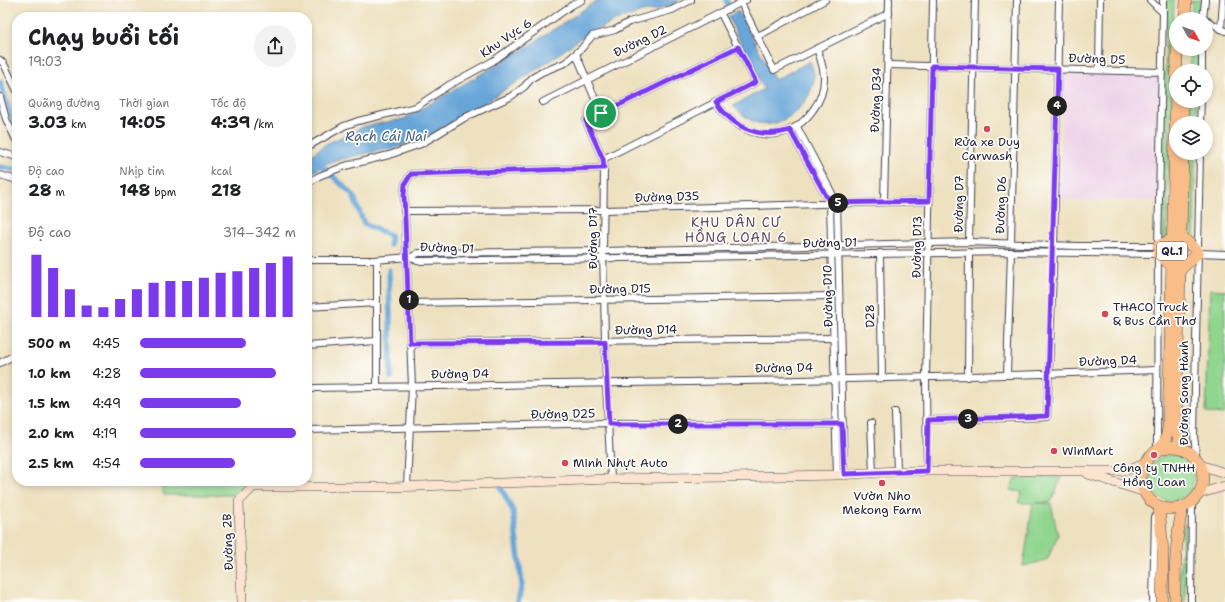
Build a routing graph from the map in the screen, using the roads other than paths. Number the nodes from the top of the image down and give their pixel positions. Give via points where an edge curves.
1 (582, 0) edge
2 (691, 0) edge
3 (825, 0) edge
4 (889, 0) edge
5 (933, 0) edge
6 (975, 0) edge
7 (1016, 0) edge
8 (1059, 0) edge
9 (1100, 0) edge
10 (1150, 0) edge
11 (1163, 0) edge
12 (1179, 0) edge
13 (1186, 0) edge
14 (1205, 0) edge
15 (1223, 0) edge
16 (744, 2) edge
17 (1178, 12) edge
18 (1185, 12) edge
19 (1204, 12) edge
20 (889, 13) junction
21 (1163, 13) junction
22 (721, 14) junction
23 (1213, 24) edge
24 (1223, 30) edge
25 (758, 36) junction
26 (738, 47) junction
27 (817, 48) junction
28 (576, 54) junction
29 (1177, 56) edge
30 (0, 60) edge
31 (888, 65) junction
32 (932, 66) junction
33 (974, 67) junction
34 (1016, 69) junction
35 (1058, 69) junction
36 (1099, 70) junction
37 (1162, 72) junction
38 (587, 79) junction
39 (12, 81) edge
40 (0, 97) edge
41 (543, 102) dead end
42 (716, 102) junction
43 (601, 113) junction
44 (797, 127) junction
45 (790, 130) junction
46 (12, 132) edge
47 (312, 144) edge
48 (0, 152) edge
49 (12, 156) edge
50 (603, 159) junction
51 (1182, 160) edge
52 (1200, 160) edge
53 (604, 168) junction
54 (0, 175) edge
55 (12, 179) edge
56 (312, 181) edge
57 (884, 201) junction
58 (929, 201) junction
59 (830, 203) junction
60 (837, 203) junction
61 (605, 210) junction
62 (404, 211) junction
63 (1177, 237) junction
64 (969, 242) junction
65 (1011, 242) junction
66 (929, 243) junction
67 (835, 245) junction
68 (1054, 245) junction
69 (1158, 250) junction
70 (603, 251) junction
71 (969, 252) junction
72 (1011, 252) junction
73 (880, 253) junction
74 (928, 253) junction
75 (1053, 253) junction
76 (1198, 253) junction
77 (835, 254) junction
78 (1225, 254) edge
79 (409, 257) junction
80 (604, 259) junction
81 (312, 260) edge
82 (377, 260) junction
83 (1176, 268) junction
84 (832, 296) junction
85 (605, 300) junction
86 (377, 303) junction
87 (409, 303) junction
88 (312, 307) edge
89 (834, 338) junction
90 (377, 341) junction
91 (605, 342) junction
92 (410, 343) junction
93 (312, 346) edge
94 (12, 357) edge
95 (0, 363) edge
96 (1157, 370) junction
97 (1048, 374) junction
98 (1007, 376) junction
99 (968, 377) junction
100 (838, 378) junction
101 (882, 378) junction
102 (926, 378) junction
103 (606, 383) junction
104 (412, 386) junction
105 (377, 387) junction
106 (312, 388) edge
107 (895, 412) dead end
108 (928, 420) junction
109 (609, 424) junction
110 (839, 424) junction
111 (871, 424) dead end
112 (411, 429) junction
113 (312, 430) edge
114 (1157, 451) junction
115 (1186, 451) junction
116 (1146, 462) junction
117 (1199, 463) junction
118 (1077, 470) junction
119 (897, 471) junction
120 (927, 471) junction
121 (873, 473) junction
122 (1225, 473) edge
123 (840, 475) junction
124 (611, 479) junction
125 (312, 485) edge
126 (251, 486) edge
127 (407, 486) junction
128 (1225, 486) edge
129 (1144, 492) junction
130 (1191, 501) junction
131 (1157, 505) junction
132 (242, 602) edge
133 (1153, 602) edge
134 (1162, 602) edge
135 (1175, 602) edge
136 (1191, 602) edge

1 - 47 street, Khu Vực 6 via 493,61 409,109 358,121
2 - 28 street via 672,10 592,36
3 - 25 street
4 - 20 street, Đường D34
5 - 32 street, Đường D13
6 - 33 street, Đường D7
7 - 34 street, Đường D6
8 - 35 street
9 - 36 street
10 - 21 street
11 - 21 street
12 - 17 highway
13 - 18 highway
14 - 19 street
15 - 24 street
16 - 22 street, Đường D2
16 - 25 street
20 - 27 street
20 - 31 street, Đường D34
21 - 37 street
22 - 26 street
22 - 38 street, Đường D2
23 - 24 street
25 - 27 street via 774,70
26 - 42 street via 756,82
26 - 43 street
27 - 44 street via 824,78 822,93 808,117
28 - 38 street
28 - 56 street via 565,63 532,78 510,97 466,117 421,144 345,166
29 - 63 highway, QL.1
30 - 39 street
31 - 32 street, Đường D5
31 - 57 street, Đường D34
32 - 33 street, Đường D5
32 - 58 street, Đường D13
33 - 34 street, Đường D5
33 - 64 street, Đường D7
34 - 35 street, Đường D5
34 - 65 street, Đường D6
35 - 36 street, Đường D5
35 - 68 street
36 - 37 street, Đường D5
37 - 69 street
38 - 41 street, Đường D2
38 - 43 street
40 - 46 street
42 - 45 street via 730,120 749,130 769,135
42 - 50 street
43 - 50 street, Đường D17 via 586,121
44 - 45 street
44 - 60 street, Đường D10
45 - 59 street, Đường D10
48 - 49 street
50 - 53 street, Đường D17
51 - 63 highway, QL.1
52 - 76 street, Đường Song Hành
53 - 61 street, Đường D17
53 - 62 street via 411,174 405,184
54 - 55 street
57 - 58 street, Đường D35
57 - 60 street, Đường D35
58 - 66 street, Đường D13
59 - 60 street, Đường D35
59 - 61 street, Đường D35
59 - 67 street, Đường D10
60 - 67 street, Đường D10
61 - 62 street, Đường D35
61 - 70 street, Đường D17
62 - 79 street
63 - 69 highway
63 - 76 highway
63 - 83 highway, QL.1
64 - 65 street, Đường D1
64 - 66 street, Đường D1
65 - 68 street, Đường D1
66 - 67 street, Đường D1
66 - 74 street, Đường D13
67 - 70 street, Đường D1
67 - 77 street, Đường D10
68 - 69 street, Đường D1
68 - 75 street
69 - 75 street, Đường D1
69 - 83 highway
69 - 96 street
70 - 79 street, Đường D1 via 418,253
70 - 80 street, Đường D17
71 - 72 street, Đường D1
71 - 74 street, Đường D1
71 - 99 street
72 - 75 street, Đường D1
72 - 98 street, Đường D6
73 - 74 street, Đường D1
73 - 77 street, Đường D1
73 - 101 street, D28
74 - 102 street, Đường D13
75 - 97 street
76 - 78 street
76 - 83 highway
76 - 117 street, Đường Song Hành via 1194,436
77 - 80 street, Đường D1
77 - 84 street, Đường D10
77 - 100 street, Đường D10
79 - 80 street, Đường D1 via 417,261
79 - 82 street
79 - 87 street
80 - 85 street, Đường D17
81 - 82 street
82 - 86 street
83 - 114 highway, QL.1 via 1168,429 1165,441
83 - 115 highway, QL.1 via 1176,429 1179,441
84 - 85 street, Đường D15
84 - 89 street, Đường D10
85 - 87 street, Đường D15
85 - 91 street, Đường D17
86 - 88 street
86 - 90 street
87 - 92 street
89 - 91 street, Đường D14
89 - 100 street, Đường D10
90 - 93 street
90 - 105 street
91 - 92 street, Đường D14
91 - 103 street, Đường D17
92 - 104 street
94 - 95 street
96 - 97 street, Đường D4
96 - 114 street
97 - 98 street, Đường D4
97 - 108 street via 1047,416
98 - 99 street, Đường D4
99 - 102 street, Đường D4
100 - 101 street, Đường D4
100 - 103 street, Đường D4
100 - 110 street, Đường D10
101 - 102 street, Đường D4
102 - 108 street, Đường D13
103 - 104 street, Đường D4
103 - 109 street, Đường D17
104 - 105 street, Đường D4
104 - 112 street
105 - 106 street, Đường D4
107 - 119 street
108 - 120 street, Đường D13
109 - 110 street, Đường D25
109 - 112 street, Đường D25
109 - 124 street, Đường D17
110 - 123 street, Đường D10
111 - 121 street
112 - 113 street, Đường D25
112 - 127 street
114 - 115 highway via 1172,448
114 - 116 highway
115 - 117 highway
116 - 118 street via 1125,470
116 - 129 highway via 1142,477
117 - 122 street
117 - 130 highway via 1203,480
118 - 120 street
118 - 129 street
119 - 120 street
119 - 121 street
121 - 123 street
123 - 124 street
124 - 127 street
125 - 127 street
126 - 132 street, Đường 2B via 238,501
128 - 130 street
129 - 131 highway
130 - 131 highway via 1173,509
130 - 135 highway via 1179,523
130 - 136 street
131 - 133 street
131 - 134 highway via 1163,552

